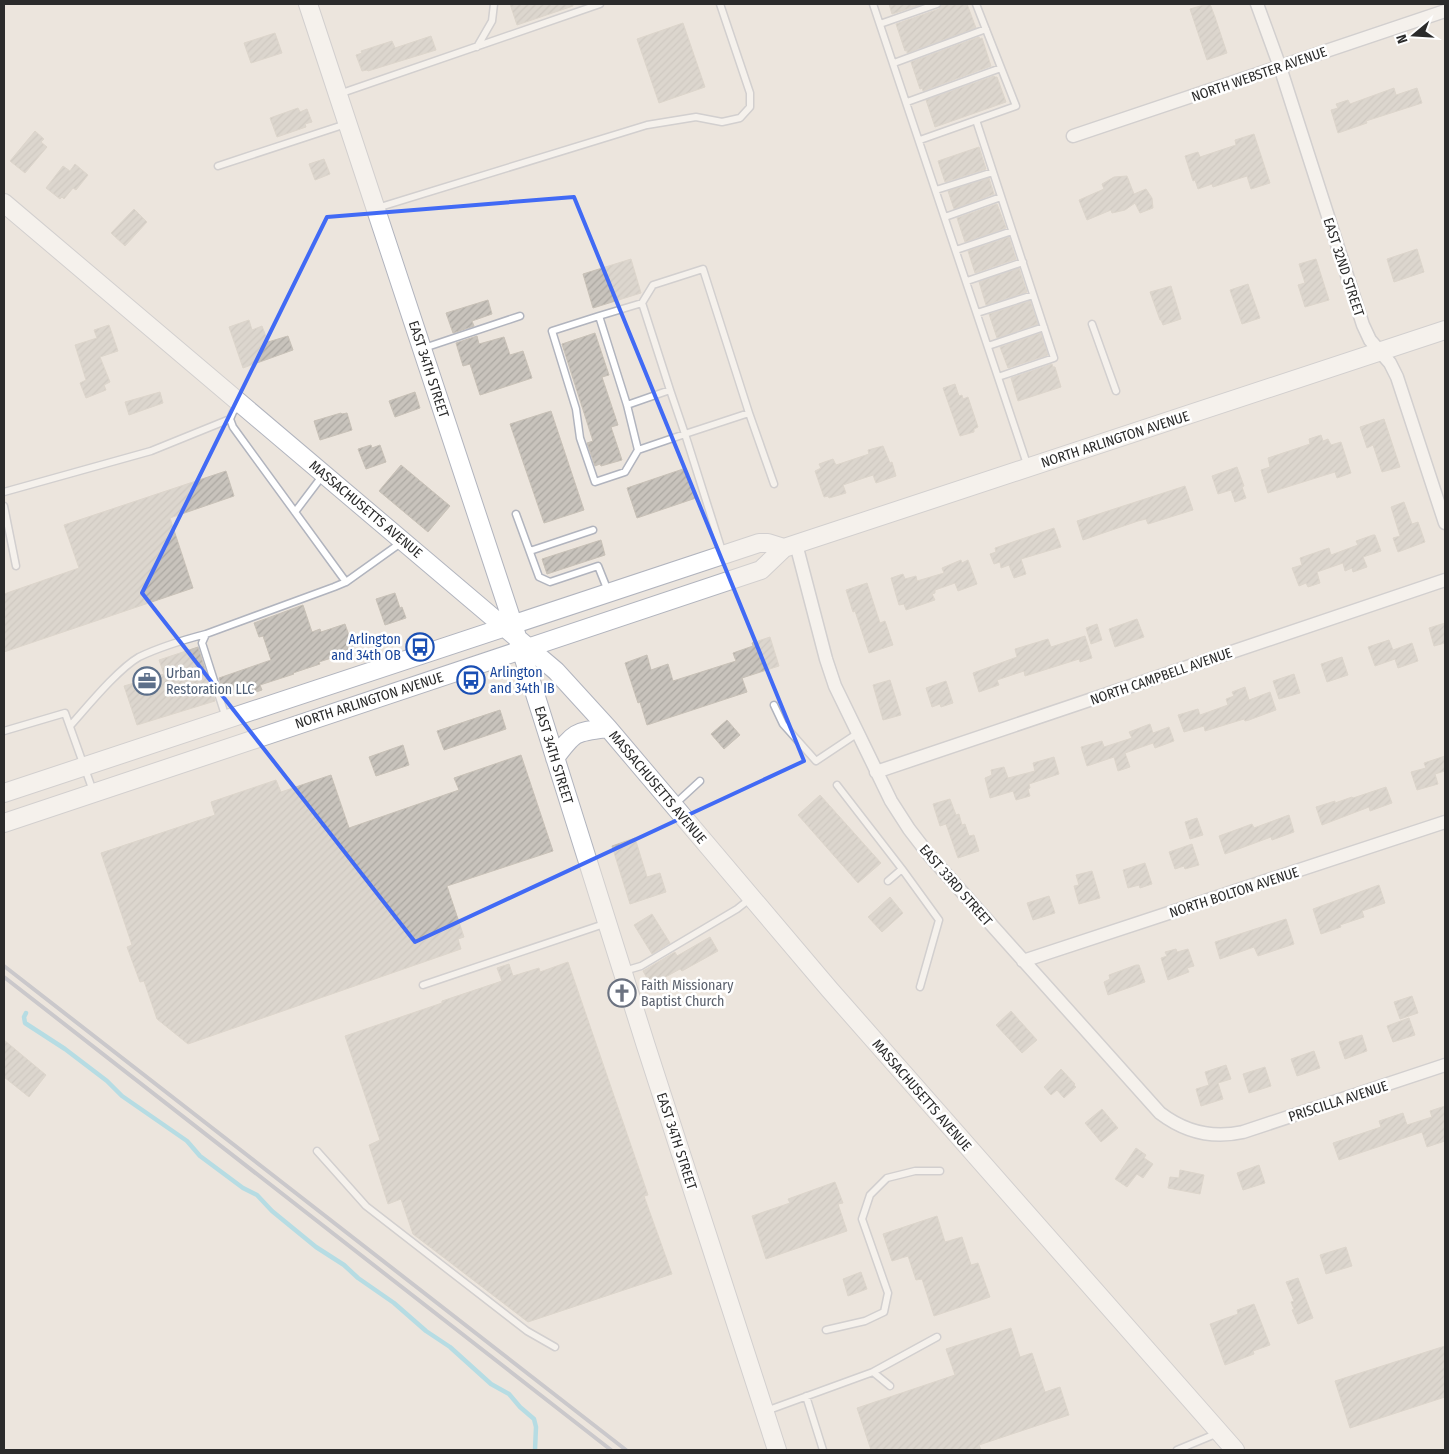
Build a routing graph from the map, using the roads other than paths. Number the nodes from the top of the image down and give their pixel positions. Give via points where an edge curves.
1 (308, 4) edge
2 (494, 4) edge
3 (600, 4) edge
4 (720, 4) edge
5 (874, 4) edge
6 (937, 4) edge
7 (976, 4) edge
8 (1258, 4) edge
9 (1445, 12) edge
10 (880, 24) junction
11 (986, 29) junction
12 (477, 47) junction
13 (894, 63) junction
14 (1280, 67) junction
15 (1001, 68) junction
16 (338, 94) junction
17 (907, 102) junction
18 (976, 120) junction
19 (347, 124) junction
20 (1073, 136) dead end
21 (920, 140) junction
22 (218, 166) dead end
23 (992, 172) junction
24 (936, 190) junction
25 (1001, 197) junction
26 (4, 202) edge
27 (376, 209) junction
28 (945, 216) junction
29 (1012, 230) junction
30 (956, 250) junction
31 (1023, 262) junction
32 (966, 281) junction
33 (1034, 294) junction
34 (642, 303) junction
35 (977, 313) junction
36 (520, 316) dead end
37 (599, 316) junction
38 (1092, 324) dead end
39 (1044, 327) junction
40 (1445, 330) edge
41 (988, 346) junction
42 (422, 349) junction
43 (1381, 352) junction
44 (998, 377) junction
45 (670, 390) junction
46 (1116, 392) dead end
47 (241, 404) junction
48 (627, 405) junction
49 (749, 413) junction
50 (230, 420) junction
51 (685, 434) junction
52 (638, 450) junction
53 (1028, 468) junction
54 (324, 474) junction
55 (774, 484) dead end
56 (4, 492) edge
57 (4, 506) edge
58 (295, 512) junction
59 (516, 514) dead end
60 (1445, 523) edge
61 (594, 530) dead end
62 (404, 540) junction
63 (790, 546) junction
64 (530, 551) junction
65 (723, 555) junction
66 (16, 566) dead end
67 (1445, 580) edge
68 (346, 582) junction
69 (608, 592) junction
70 (206, 634) junction
71 (517, 637) junction
72 (774, 705) dead end
73 (226, 719) junction
74 (70, 726) junction
75 (608, 728) junction
76 (4, 731) edge
77 (858, 733) junction
78 (555, 758) junction
79 (84, 766) junction
80 (876, 772) junction
81 (700, 781) dead end
82 (837, 785) dead end
83 (4, 793) edge
84 (93, 793) junction
85 (674, 805) junction
86 (4, 822) edge
87 (1445, 822) edge
88 (902, 870) junction
89 (888, 881) dead end
90 (752, 898) junction
91 (607, 922) junction
92 (1023, 961) junction
93 (623, 971) junction
94 (423, 984) dead end
95 (920, 987) dead end
96 (1445, 1066) edge
97 (1230, 1135) joint
98 (317, 1151) dead end
99 (940, 1171) dead end
100 (826, 1330) dead end
101 (937, 1337) dead end
102 (555, 1347) dead end
103 (874, 1372) junction
104 (890, 1386) dead end
105 (806, 1396) junction
106 (764, 1411) junction
107 (1219, 1432) junction
108 (777, 1450) edge
109 (823, 1450) edge
110 (1177, 1450) edge
111 (1235, 1450) edge

1 - 16 main road, EAST 34TH STREET
2 - 12 lane via 492,21
3 - 12 lane
4 - 27 lane via 750,93 750,107 740,118 722,122 696,117 647,125
5 - 10 lane
6 - 10 lane
7 - 11 lane
8 - 14 street, EAST 32ND STREET
9 - 14 street, NORTH WEBSTER AVENUE
10 - 13 lane
11 - 13 lane
11 - 15 lane
12 - 16 lane
13 - 17 lane
14 - 20 street, NORTH WEBSTER AVENUE
14 - 43 street, EAST 32ND STREET via 1363,325
15 - 17 lane
15 - 18 lane via 1016,106
16 - 19 main road, EAST 34TH STREET
17 - 21 lane
18 - 21 lane
18 - 23 lane
19 - 22 lane
19 - 27 main road, EAST 34TH STREET
21 - 24 lane
23 - 24 lane
23 - 25 lane
24 - 28 lane
25 - 28 lane
25 - 29 lane
26 - 47 main road, MASSACHUSETTS AVENUE
27 - 42 main road, EAST 34TH STREET
28 - 30 lane
29 - 30 lane
29 - 31 lane
30 - 32 lane
31 - 32 lane
31 - 33 lane
32 - 35 lane
33 - 35 lane
33 - 39 lane
34 - 37 lane
34 - 45 lane
34 - 49 lane via 653,285 703,269
35 - 41 lane
36 - 42 lane
37 - 48 lane
37 - 52 lane via 552,331 595,482 625,472
38 - 46 lane
39 - 41 lane
39 - 44 lane via 1054,358
40 - 43 main road, NORTH ARLINGTON AVENUE
41 - 44 lane
42 - 71 main road, EAST 34TH STREET
43 - 53 main road, NORTH ARLINGTON AVENUE
43 - 60 street, EAST 32ND STREET via 1397,377
44 - 53 lane
45 - 48 lane
45 - 51 lane
47 - 50 lane
47 - 54 main road, MASSACHUSETTS AVENUE
48 - 52 lane
49 - 51 lane
49 - 55 lane
50 - 56 lane via 151,451
50 - 58 lane
51 - 52 lane
51 - 65 lane
53 - 63 main road, NORTH ARLINGTON AVENUE
54 - 58 lane
54 - 62 main road, MASSACHUSETTS AVENUE
57 - 66 lane
58 - 68 lane
59 - 64 lane
61 - 64 lane
62 - 68 lane
62 - 71 main road, MASSACHUSETTS AVENUE
63 - 65 main road, NORTH ARLINGTON AVENUE via 763,543
63 - 71 main road, NORTH ARLINGTON AVENUE via 761,570
63 - 77 street, EAST 33RD STREET via 830,672
64 - 69 lane via 539,577 550,582 598,566
65 - 69 main road, NORTH ARLINGTON AVENUE
67 - 80 street, NORTH CAMPBELL AVENUE
68 - 70 lane
69 - 71 main road, NORTH ARLINGTON AVENUE
70 - 73 lane via 202,643
70 - 74 lane via 138,658
71 - 73 main road, NORTH ARLINGTON AVENUE
71 - 75 main road, MASSACHUSETTS AVENUE via 556,671
71 - 78 main road, EAST 34TH STREET
71 - 84 main road, NORTH ARLINGTON AVENUE
72 - 77 lane via 783,724 816,761
73 - 79 main road, NORTH ARLINGTON AVENUE
74 - 76 lane via 65,713
74 - 79 lane
75 - 78 main road via 576,734 568,739
75 - 85 main road, MASSACHUSETTS AVENUE
77 - 80 street, EAST 33RD STREET
78 - 91 main road, EAST 34TH STREET
79 - 83 main road, NORTH ARLINGTON AVENUE
79 - 84 lane
80 - 92 street, EAST 33RD STREET via 908,829
81 - 85 lane
82 - 88 lane
84 - 86 main road, NORTH ARLINGTON AVENUE
85 - 90 main road, MASSACHUSETTS AVENUE
87 - 92 street, NORTH BOLTON AVENUE
88 - 89 lane
88 - 95 lane via 939,920
90 - 93 lane via 640,966
90 - 107 main road, MASSACHUSETTS AVENUE
91 - 93 main road, EAST 34TH STREET
91 - 94 lane
92 - 97 street, EAST 33RD STREET via 1154,1108 1191,1131
93 - 106 main road, EAST 34TH STREET
96 - 97 street, PRISCILLA AVENUE
98 - 102 lane via 366,1206 527,1331
99 - 100 lane via 915,1171 887,1178 870,1195 862,1219 888,1293 884,1312 865,1322
101 - 103 lane
103 - 104 lane
103 - 105 lane
105 - 106 lane
105 - 109 lane
106 - 108 main road, EAST 34TH STREET
107 - 110 lane
107 - 111 main road, MASSACHUSETTS AVENUE

